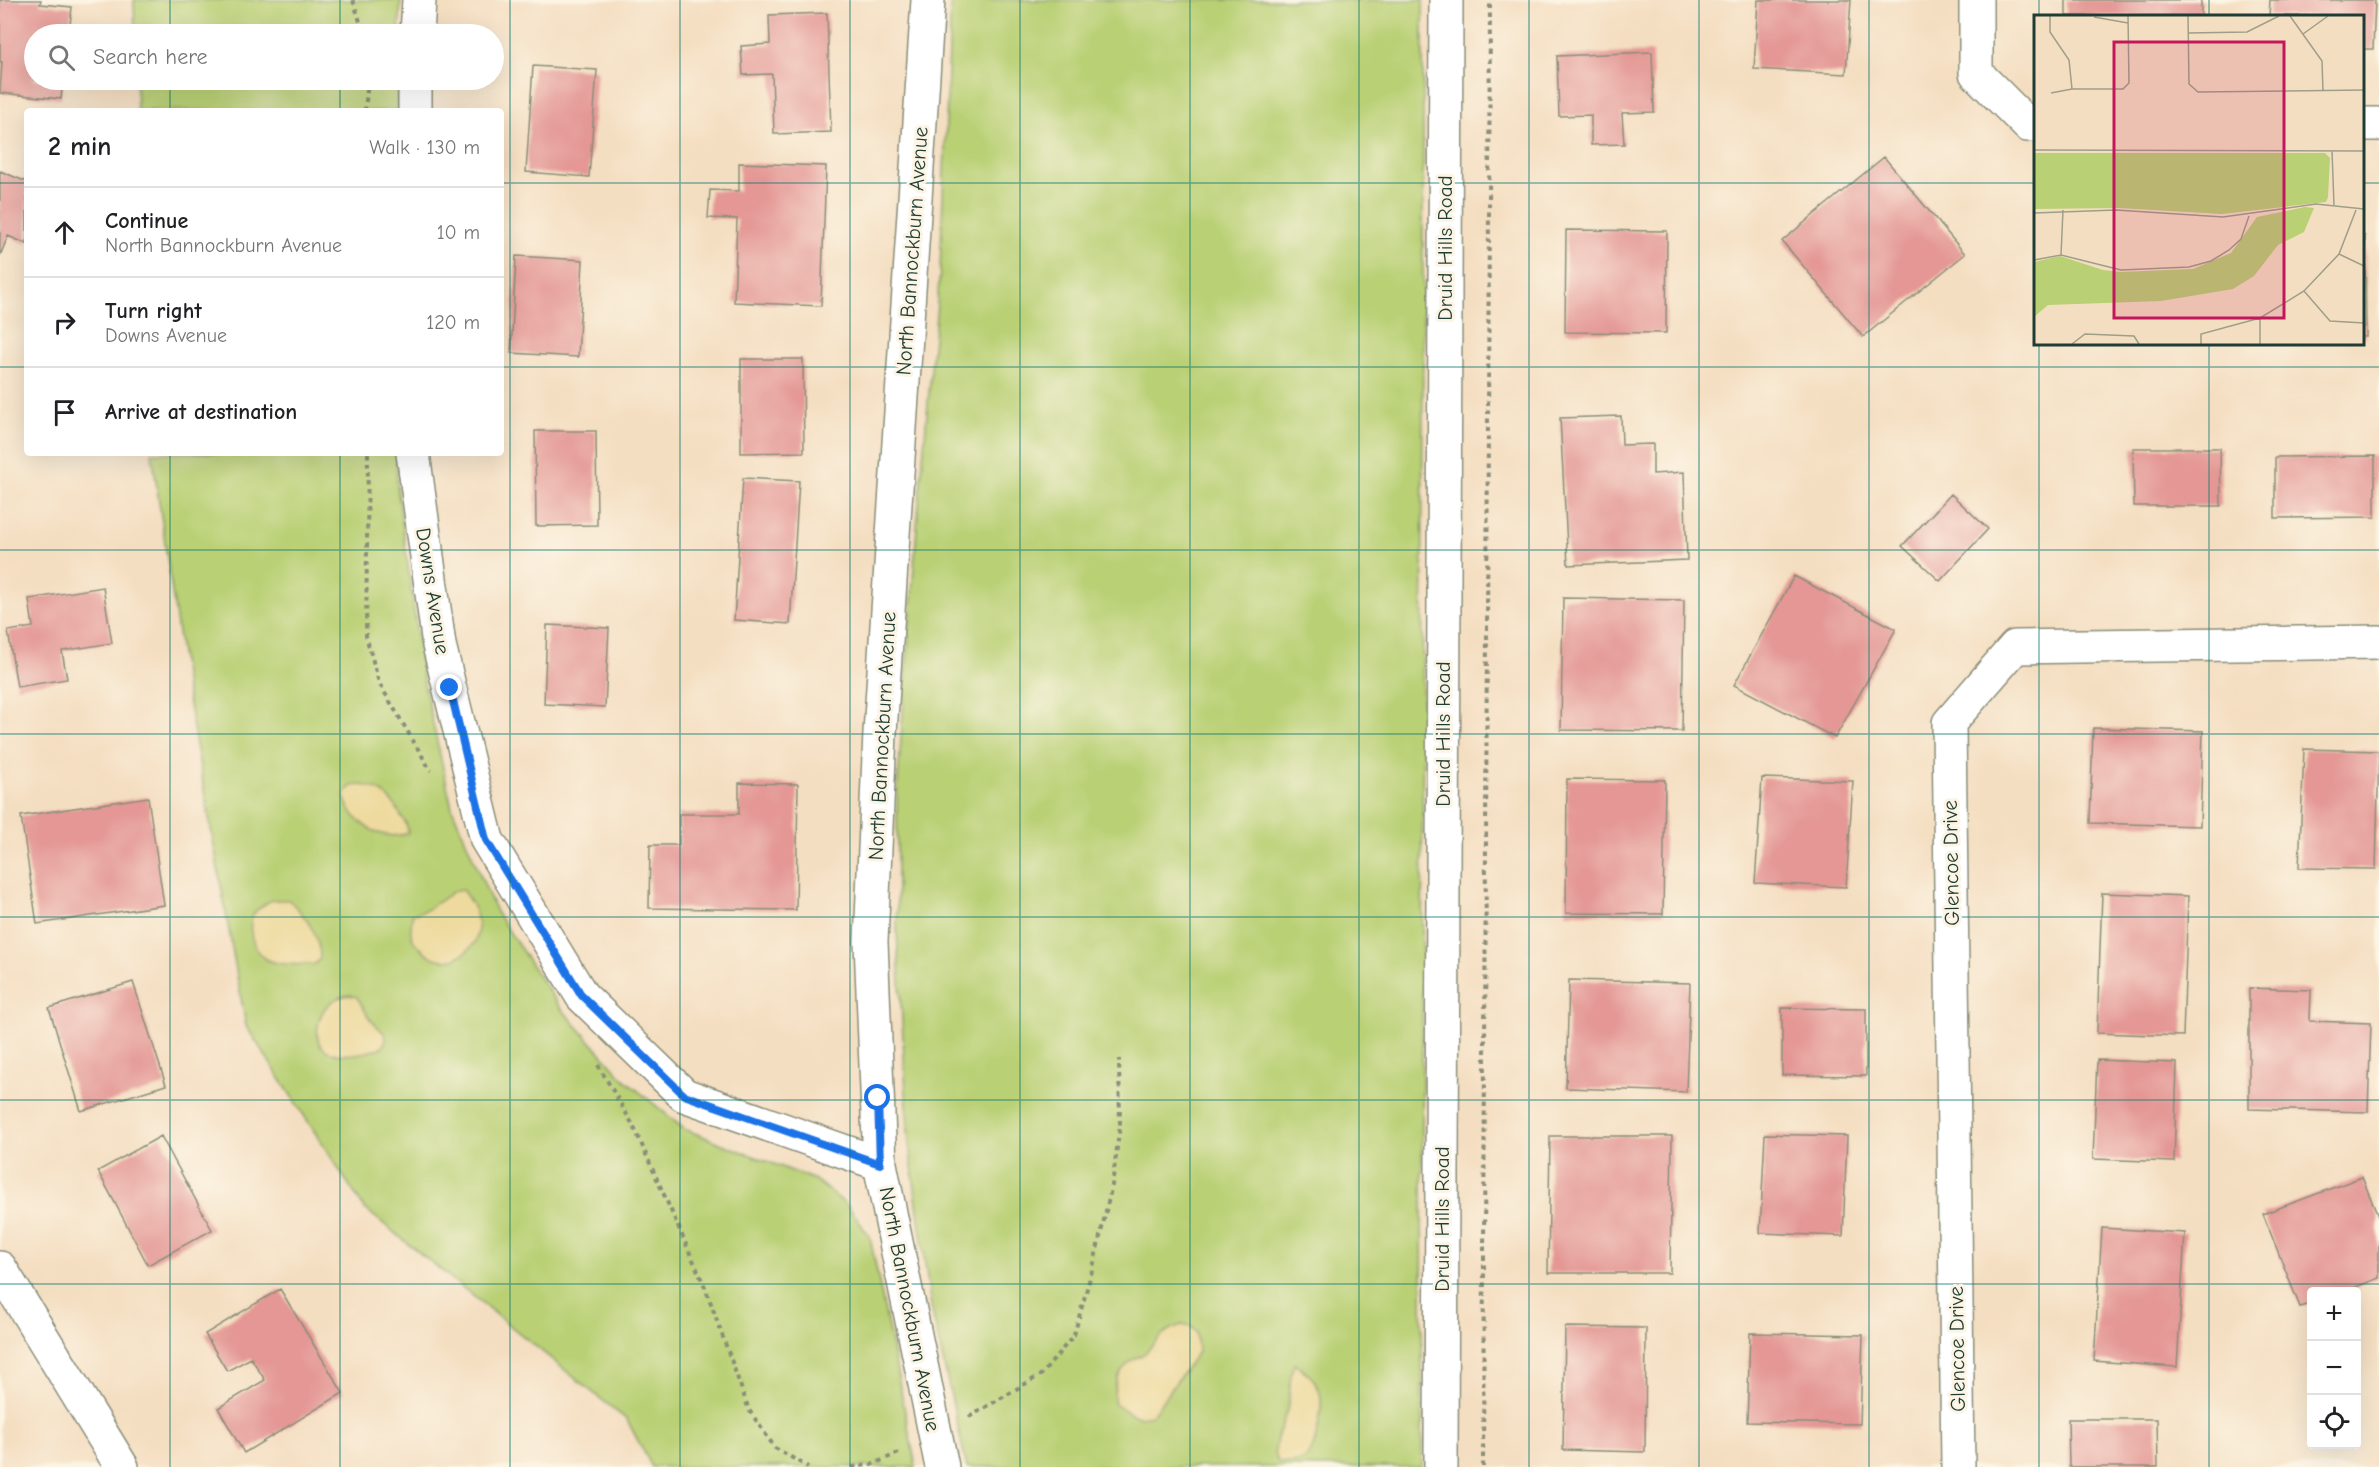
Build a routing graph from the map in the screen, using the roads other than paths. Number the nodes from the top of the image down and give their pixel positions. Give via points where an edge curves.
1 (419, 0) edge
2 (928, 0) edge
3 (1446, 0) edge
4 (1976, 0) edge
5 (418, 24) edge
6 (415, 90) edge
7 (415, 108) edge
8 (2034, 125) edge
9 (413, 456) edge
10 (2379, 642) edge
11 (880, 1164) junction
12 (0, 1268) edge
13 (938, 1452) edge
14 (122, 1467) edge
15 (1441, 1467) edge
16 (1958, 1467) edge

1 - 5 street
2 - 11 street, North Bannockburn Avenue via 880,733 872,919
3 - 15 street, Druid Hills Road
4 - 8 street via 1976,72 2028,125
6 - 7 street
9 - 11 street, Downs Avenue via 439,645 486,840 582,996 684,1095
10 - 16 street, Glencoe Drive via 2015,647 1949,723
11 - 13 street, North Bannockburn Avenue
12 - 14 street

